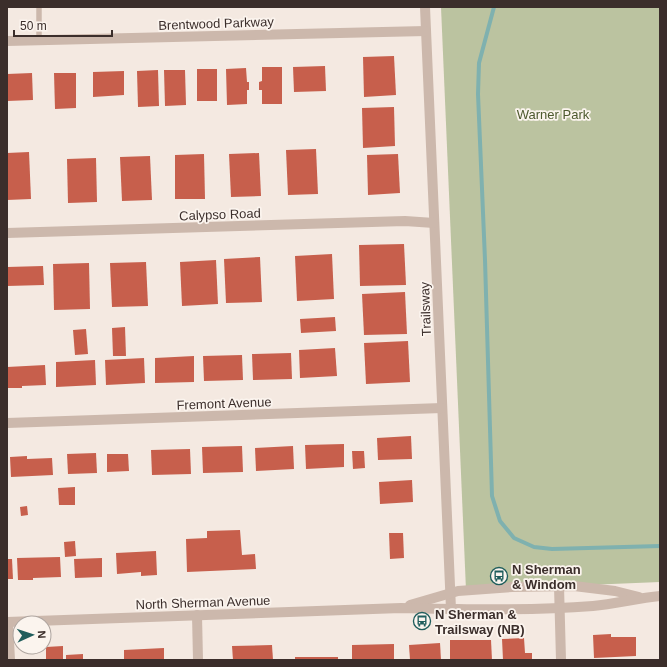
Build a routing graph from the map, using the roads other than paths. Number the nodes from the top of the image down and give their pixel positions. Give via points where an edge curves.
1 (39, 7) edge
2 (425, 7) edge
3 (426, 31) junction
4 (7, 40) edge
5 (39, 40) junction
6 (434, 223) junction
7 (7, 233) edge
8 (442, 408) junction
9 (7, 423) edge
10 (559, 586) junction
11 (450, 594) junction
12 (660, 596) edge
13 (643, 597) junction
14 (560, 607) junction
15 (400, 608) junction
16 (451, 609) junction
17 (197, 615) junction
18 (8, 622) edge
19 (10, 660) edge
20 (198, 660) edge
21 (561, 660) edge

1 - 5 lane
2 - 3 street, Trailsway
3 - 5 street, Brentwood Parkway
3 - 6 street, Trailsway
4 - 5 street, Brentwood Parkway
6 - 7 street, Calypso Road via 405,221
6 - 8 street, Trailsway
8 - 9 street, Fremont Avenue
8 - 11 street, Trailsway
10 - 11 street, North Sherman Avenue via 464,590
10 - 13 street, North Sherman Avenue
10 - 14 street
11 - 15 street, North Sherman Avenue
11 - 16 street, Trailsway
12 - 13 street, North Sherman Avenue
13 - 14 street, North Sherman Avenue via 613,604
14 - 16 street, North Sherman Avenue
14 - 21 street
15 - 16 street, North Sherman Avenue
15 - 17 street, North Sherman Avenue
17 - 18 street, North Sherman Avenue
17 - 20 street
18 - 19 street

